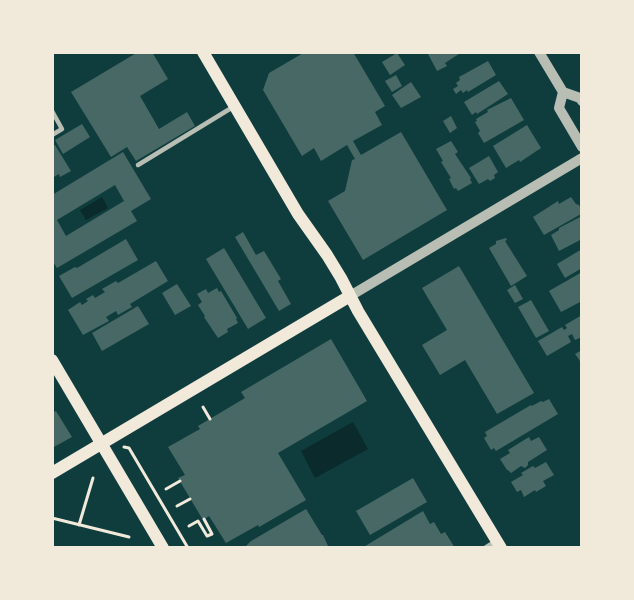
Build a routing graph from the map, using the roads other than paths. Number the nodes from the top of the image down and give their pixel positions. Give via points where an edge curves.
1 (203, 52) edge
2 (539, 52) edge
3 (563, 92) junction
4 (582, 101) edge
5 (235, 106) junction
6 (52, 111) edge
7 (52, 135) edge
8 (582, 147) edge
9 (582, 158) edge
10 (138, 165) dead end
11 (350, 296) junction
12 (52, 360) edge
13 (101, 444) junction
14 (52, 473) edge
15 (494, 545) edge
16 (163, 548) edge

1 - 5 main road
2 - 3 street
3 - 4 street
3 - 8 street via 559,108
5 - 10 lane
5 - 11 main road
6 - 7 lane via 62,129
9 - 11 street
11 - 13 main road
11 - 15 main road
12 - 13 main road
13 - 14 main road
13 - 16 main road

